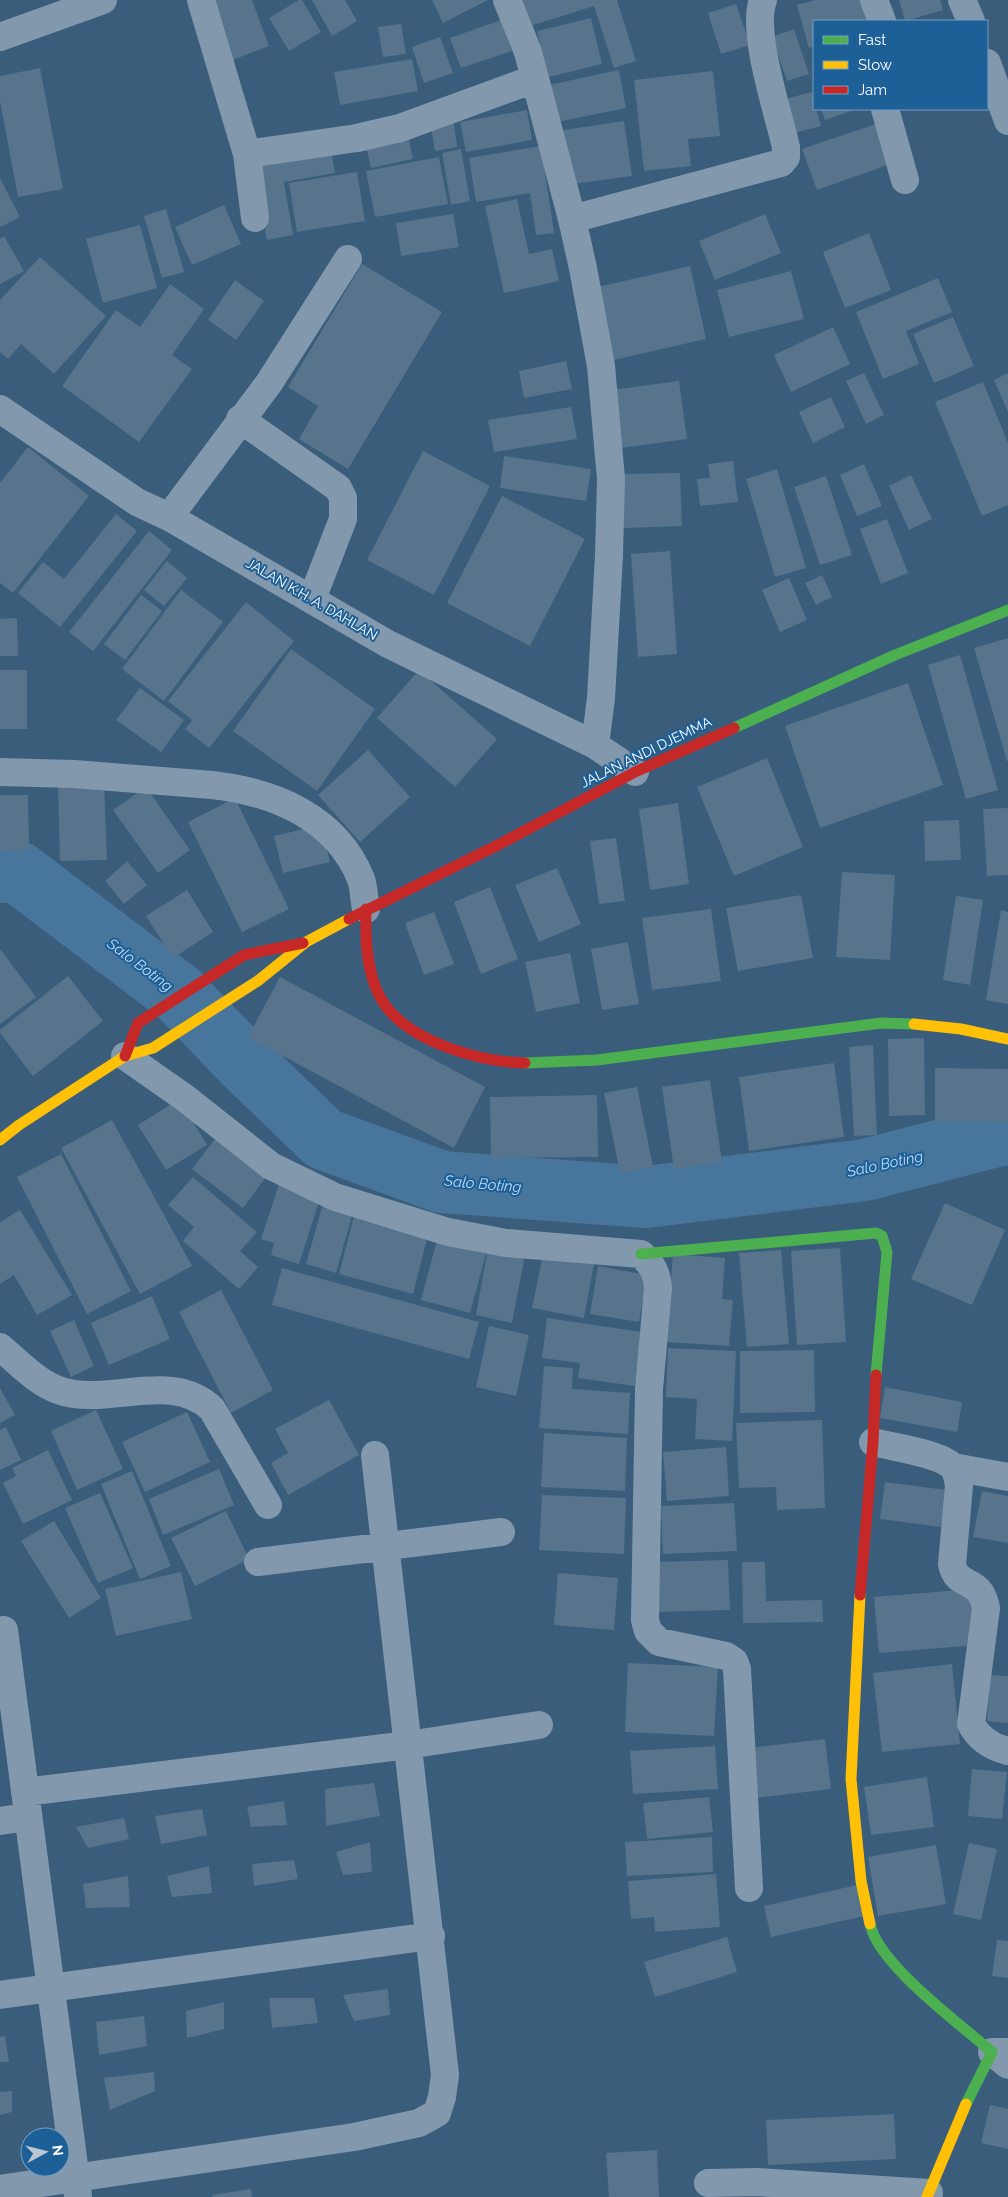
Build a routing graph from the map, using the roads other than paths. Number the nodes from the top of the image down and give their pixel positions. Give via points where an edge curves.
1 (103, 0) edge
2 (202, 0) edge
3 (507, 0) edge
4 (762, 0) edge
5 (874, 0) edge
6 (962, 0) edge
7 (882, 20) edge
8 (971, 20) edge
9 (0, 37) edge
10 (995, 68) edge
11 (534, 79) junction
12 (885, 110) edge
13 (1008, 121) edge
14 (247, 154) junction
15 (905, 180) dead end
16 (255, 218) dead end
17 (572, 219) junction
18 (348, 259) dead end
19 (0, 408) edge
20 (240, 419) junction
21 (170, 516) junction
22 (312, 599) junction
23 (1008, 610) edge
24 (595, 745) junction
25 (0, 772) edge
26 (635, 772) junction
27 (366, 909) junction
28 (306, 942) junction
29 (1008, 1039) edge
30 (125, 1056) junction
31 (0, 1140) edge
32 (641, 1254) junction
33 (0, 1347) edge
34 (873, 1442) junction
35 (375, 1455) dead end
36 (953, 1468) junction
37 (1008, 1477) edge
38 (268, 1505) dead end
39 (501, 1532) dead end
40 (386, 1546) junction
41 (258, 1562) dead end
42 (4, 1630) dead end
43 (539, 1724) dead end
44 (408, 1745) junction
45 (1008, 1751) edge
46 (26, 1804) junction
47 (0, 1820) edge
48 (749, 1888) dead end
49 (431, 1936) junction
50 (50, 1986) junction
51 (0, 1995) edge
52 (1003, 2056) edge
53 (708, 2183) dead end
54 (0, 2188) edge
55 (77, 2188) edge
56 (928, 2195) edge

1 - 9 street
2 - 14 street
3 - 11 street via 528,52
4 - 17 street via 762,43 786,147 786,157 781,163
5 - 7 street
6 - 8 street
10 - 13 street
11 - 14 street via 400,128 357,138
11 - 17 street
12 - 15 street
14 - 16 street
17 - 24 street via 601,366 611,479 610,556
18 - 20 street via 269,383
19 - 21 street, JALAN K.H. A. DAHLAN via 137,502
20 - 21 street
20 - 22 street via 338,488 343,519
21 - 22 street, JALAN K.H. A. DAHLAN
22 - 24 street, JALAN K.H. A. DAHLAN via 388,644
23 - 26 main road, JALAN ANDI DJEMMA via 895,655
24 - 26 street, JALAN K.H. A. DAHLAN
25 - 27 street via 74,774 232,787 289,804 321,823 344,850 361,879
26 - 27 main road, JALAN ANDI DJEMMA via 498,845
27 - 28 main road, JALAN ANDI DJEMMA
27 - 29 main road via 366,947 382,1002 415,1032 442,1045 494,1060 515,1063 602,1059 881,1023 927,1024
28 - 30 main road, JALAN ANDI DJEMMA via 259,980 153,1048
28 - 30 main road, JALAN ANDI DJEMMA via 244,955 138,1023
30 - 31 main road
30 - 32 street via 185,1098 271,1166 335,1197 448,1232 496,1241
32 - 34 main road via 876,1233 882,1236 887,1252
32 - 48 street via 652,1264 658,1288 650,1389 645,1620 648,1632 659,1642 726,1656 734,1661
33 - 38 street via 57,1390 78,1395 183,1391 202,1399 212,1409
34 - 36 street via 943,1460
34 - 52 main road via 858,1612 851,1779 866,1910 872,1936 888,1959
35 - 40 street
36 - 37 street
36 - 45 street via 959,1486 953,1573 978,1587 986,1608 971,1724 977,1735
39 - 40 street
40 - 41 street
40 - 44 street
42 - 46 street
43 - 44 street
44 - 46 street
44 - 49 street
46 - 47 street
46 - 50 street
49 - 50 street
49 - 55 street via 445,2074 436,2112 419,2123 354,2137
50 - 51 street
50 - 55 street
52 - 56 main road via 974,2084
53 - 56 street via 756,2182
54 - 55 street

